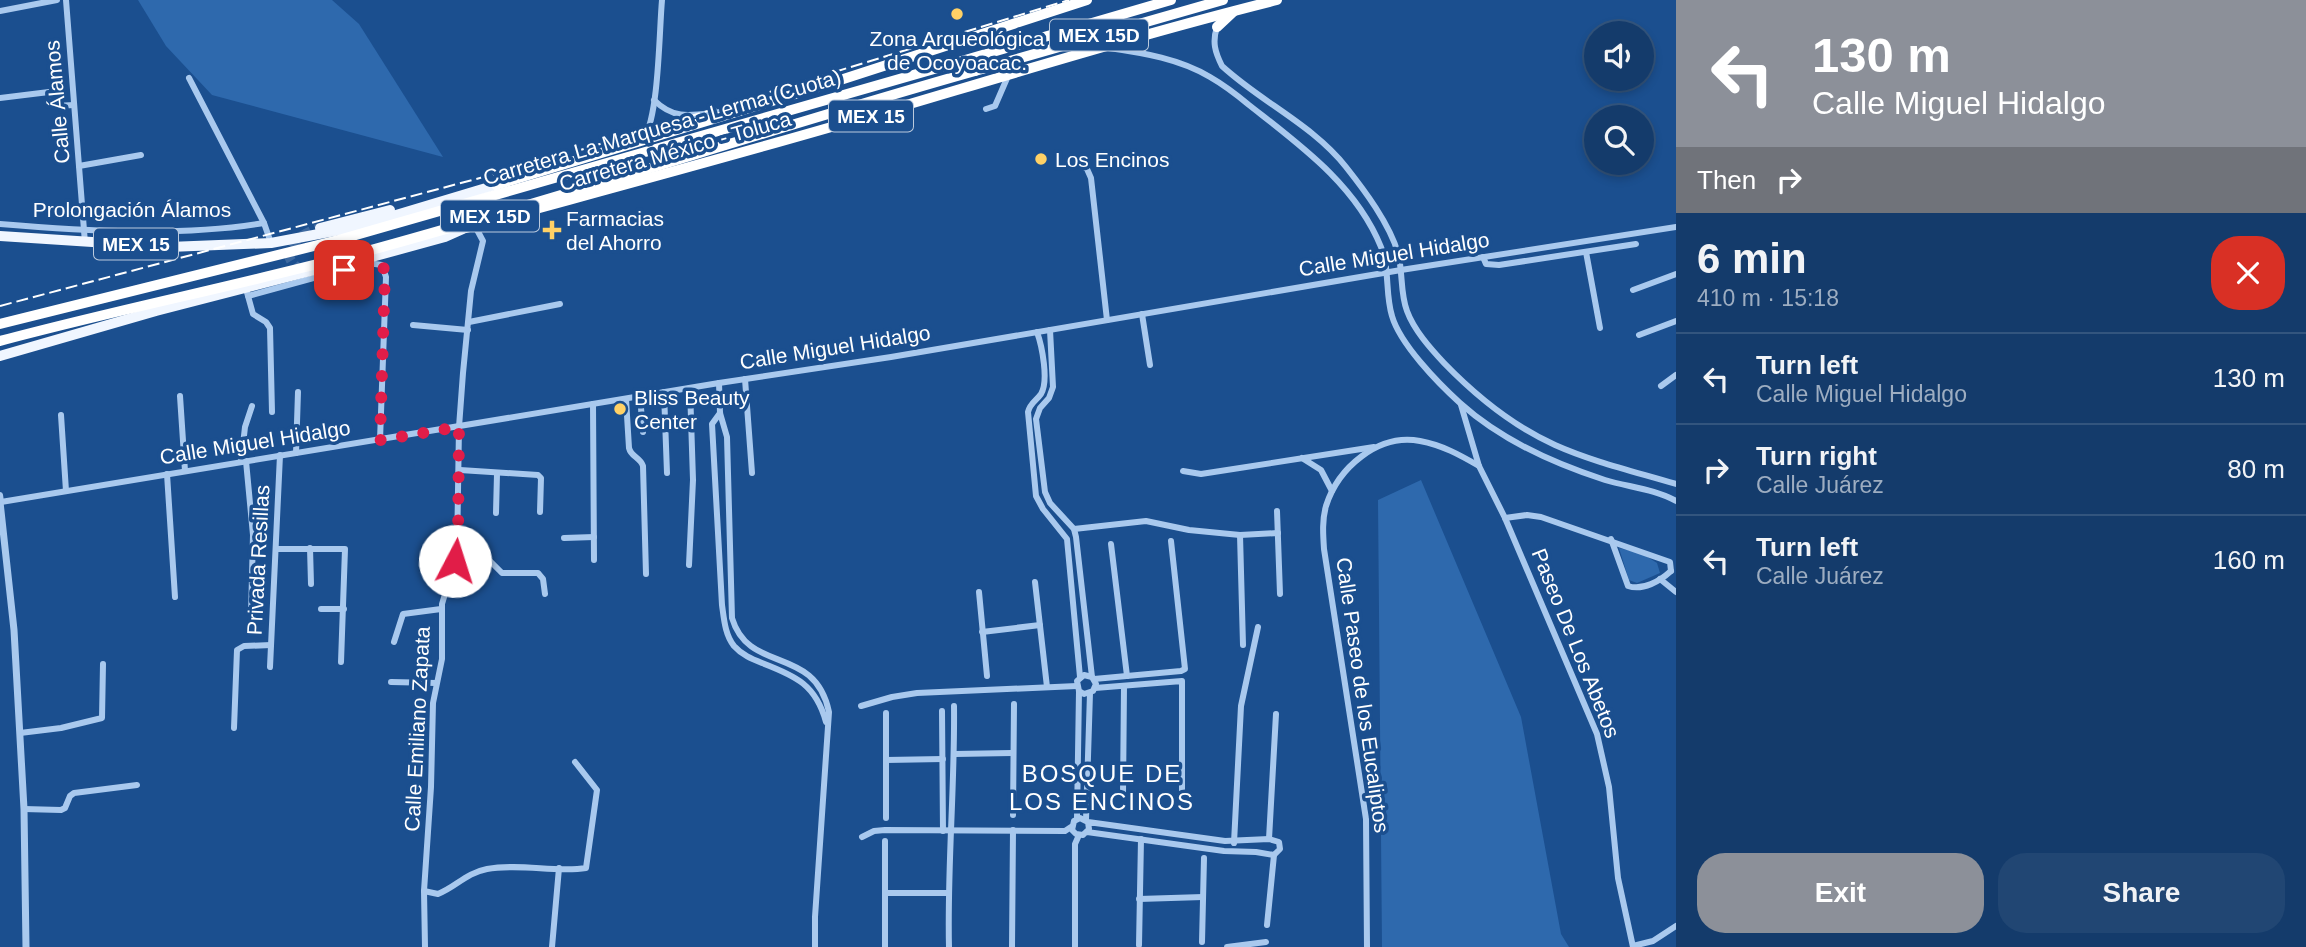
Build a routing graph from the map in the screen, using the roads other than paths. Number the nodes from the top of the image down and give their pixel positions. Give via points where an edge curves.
1 (57, 0) edge
2 (66, 0) edge
3 (663, 0) edge
4 (1087, 0) edge
5 (1169, 0) edge
6 (1223, 0) edge
7 (1277, 0) edge
8 (0, 11) edge
9 (1234, 11) junction
10 (1217, 27) joint
11 (1098, 47) junction
12 (1008, 76) junction
13 (189, 78) dead end
14 (0, 98) edge
15 (654, 100) junction
16 (74, 105) junction
17 (986, 108) dead end
18 (741, 111) junction
19 (642, 142) junction
20 (141, 155) dead end
21 (1080, 164) dead end
22 (79, 166) junction
23 (496, 185) junction
24 (264, 223) junction
25 (0, 224) edge
26 (475, 226) junction
27 (1676, 226) edge
28 (320, 228) tunnel mouth
29 (85, 229) junction
30 (463, 229) junction
31 (0, 236) edge
32 (85, 243) junction
33 (271, 243) junction
34 (1636, 244) dead end
35 (1586, 252) junction
36 (1483, 257) junction
37 (328, 269) dead end
38 (1401, 270) junction
39 (1387, 273) junction
40 (1676, 274) edge
41 (1633, 290) dead end
42 (247, 293) junction
43 (560, 304) dead end
44 (1406, 309) junction
45 (1142, 314) junction
46 (1391, 315) junction
47 (1107, 320) junction
48 (1676, 321) edge
49 (0, 324) edge
50 (413, 325) dead end
51 (469, 326) junction
52 (1601, 328) dead end
53 (1050, 330) junction
54 (1037, 332) junction
55 (1639, 335) dead end
56 (0, 341) edge
57 (1052, 346) junction
58 (1041, 347) junction
59 (0, 356) edge
60 (1150, 365) dead end
61 (1044, 374) junction
62 (1053, 374) junction
63 (1676, 375) edge
64 (746, 379) junction
65 (719, 383) junction
66 (1661, 386) dead end
67 (690, 388) junction
68 (298, 392) dead end
69 (664, 393) junction
70 (180, 396) dead end
71 (640, 396) junction
72 (626, 399) junction
73 (593, 404) junction
74 (1461, 404) junction
75 (252, 406) dead end
76 (272, 412) dead end
77 (720, 413) junction
78 (61, 415) dead end
79 (459, 427) junction
80 (643, 432) dead end
81 (380, 440) junction
82 (1376, 446) junction
83 (296, 453) junction
84 (280, 455) junction
85 (1301, 457) junction
86 (243, 461) junction
87 (1479, 466) junction
88 (460, 470) junction
89 (185, 471) junction
90 (1183, 471) dead end
91 (667, 473) dead end
92 (751, 473) dead end
93 (167, 474) junction
94 (497, 474) junction
95 (1676, 485) edge
96 (66, 491) junction
97 (1332, 492) junction
98 (0, 495) edge
99 (1673, 499) edge
100 (0, 502) edge
101 (1057, 511) junction
102 (1277, 511) dead end
103 (540, 512) dead end
104 (496, 513) dead end
105 (1050, 518) junction
106 (1506, 519) junction
107 (1074, 529) junction
108 (1278, 533) junction
109 (1240, 535) junction
110 (594, 537) junction
111 (564, 538) dead end
112 (1611, 539) junction
113 (1171, 541) dead end
114 (1111, 544) dead end
115 (310, 548) junction
116 (277, 550) junction
117 (594, 559) dead end
118 (455, 561) junction
119 (689, 565) dead end
120 (1673, 572) edge
121 (646, 574) dead end
122 (1660, 579) junction
123 (1035, 582) dead end
124 (311, 584) dead end
125 (979, 592) dead end
126 (1676, 592) edge
127 (545, 594) dead end
128 (1280, 594) dead end
129 (175, 597) dead end
130 (321, 609) dead end
131 (344, 609) junction
132 (441, 609) junction
133 (251, 616) dead end
134 (1040, 625) junction
135 (1258, 627) dead end
136 (982, 632) junction
137 (394, 642) dead end
138 (271, 645) junction
139 (1243, 645) dead end
140 (749, 646) junction
141 (341, 662) dead end
142 (103, 664) dead end
143 (765, 664) junction
144 (270, 667) dead end
145 (987, 676) dead end
146 (1127, 676) junction
147 (1080, 677) junction
148 (1093, 678) junction
149 (391, 682) dead end
150 (436, 683) junction
151 (1124, 686) junction
152 (1047, 687) junction
153 (1078, 689) junction
154 (1092, 691) junction
155 (1014, 704) dead end
156 (861, 706) dead end
157 (954, 706) dead end
158 (942, 711) dead end
159 (886, 713) dead end
160 (1276, 714) dead end
161 (827, 727) junction
162 (234, 728) dead end
163 (20, 733) junction
164 (1012, 753) junction
165 (955, 754) junction
166 (943, 759) junction
167 (886, 760) junction
168 (575, 762) dead end
169 (137, 785) dead end
170 (1182, 793) dead end
171 (1123, 795) dead end
172 (24, 809) junction
173 (1013, 815) dead end
174 (886, 818) dead end
175 (1077, 818) junction
176 (1087, 821) junction
177 (1071, 827) junction
178 (1013, 830) junction
179 (1154, 830) junction
180 (943, 831) junction
181 (952, 831) junction
182 (1087, 832) junction
183 (1079, 835) junction
184 (862, 837) dead end
185 (1141, 839) junction
186 (1269, 839) junction
187 (885, 841) dead end
188 (1152, 841) junction
189 (1234, 841) junction
190 (1233, 851) junction
191 (1274, 855) junction
192 (1204, 858) dead end
193 (559, 868) junction
194 (425, 891) junction
195 (885, 893) junction
196 (948, 893) junction
197 (1203, 897) junction
198 (1139, 899) junction
199 (1267, 925) dead end
200 (1676, 926) edge
201 (1202, 942) dead end
202 (1266, 942) dead end
203 (1139, 945) edge
204 (1075, 946) edge
205 (1633, 946) edge
206 (26, 947) edge
207 (425, 947) edge
208 (552, 947) edge
209 (816, 947) edge
210 (885, 947) edge
211 (949, 947) edge
212 (1012, 947) edge
213 (1227, 947) edge
214 (1367, 947) edge

1 - 8 street
2 - 16 street, Calle Álamos
3 - 15 street
4 - 18 highway, Carretera México - Toluca / MEX 15
5 - 49 highway, Carretera La Marquesa - Lerma (Cuota) / MEX 15D, bridge via 342,239
6 - 56 highway, Carretera La Marquesa - Lerma (Cuota) / MEX 15D, bridge via 359,253
7 - 9 highway, Carretera México - Toluca / MEX 15
9 - 10 highway
9 - 11 highway, Carretera México - Toluca / MEX 15
10 - 38 street via 1213,38 1223,66 1344,164 1383,222
11 - 12 highway, Carretera México - Toluca / MEX 15
11 - 39 street via 1166,58 1188,67 1209,76 1264,115 1319,160 1345,189 1376,234
12 - 17 street via 995,106
12 - 26 highway, Carretera México - Toluca / MEX 15
13 - 24 street, Prolongación Álamos
14 - 16 street via 49,92 55,106
15 - 18 street via 667,112 681,116
15 - 19 street
16 - 22 street, Calle Álamos
18 - 19 highway, Carretera México - Toluca / MEX 15
19 - 23 highway, Carretera México - Toluca / MEX 15
20 - 22 street
21 - 47 street via 1091,177
22 - 29 street, Calle Álamos
23 - 28 main road
23 - 33 main road, Carretera México - Toluca / MEX 15 via 356,227
24 - 29 street, Prolongación Álamos via 164,231
24 - 33 street, Prolongación Álamos
25 - 29 street, Prolongación Álamos
26 - 30 highway, Carretera México - Toluca / MEX 15
26 - 51 street, Calle Emiliano Zapata via 483,241 471,291
27 - 36 street, Calle Miguel Hidalgo
29 - 32 street, Calle Álamos
30 - 37 main road
30 - 42 main road, Carretera México - Toluca / MEX 15
31 - 32 main road, Carretera México - Toluca / MEX 15
32 - 33 main road, Carretera México - Toluca / MEX 15 via 169,247
34 - 35 street
35 - 36 street via 1499,265 1486,264
35 - 52 street
36 - 38 street, Calle Miguel Hidalgo
38 - 39 street, Calle Miguel Hidalgo
38 - 44 street
39 - 45 street, Calle Miguel Hidalgo
39 - 46 street
40 - 41 street
42 - 59 main road, Carretera México - Toluca / MEX 15 via 156,311
42 - 76 street via 253,314 270,328
42 - 81 street via 368,263 382,265 386,277
43 - 51 street
44 - 46 street
44 - 95 street via 1420,334 1458,377 1517,424 1582,456
45 - 47 street, Calle Miguel Hidalgo
45 - 60 street
46 - 74 street via 1409,346
47 - 53 street, Calle Miguel Hidalgo
48 - 55 street
50 - 51 street
51 - 79 street, Calle Emiliano Zapata
53 - 54 street, Calle Miguel Hidalgo
53 - 57 street
54 - 58 street
54 - 64 street, Calle Miguel Hidalgo
57 - 58 street
57 - 62 street
58 - 61 street
61 - 62 street
61 - 105 street via 1043,389 1028,408 1028,419 1036,496
62 - 101 street via 1051,393 1036,419 1045,492
63 - 66 street
64 - 65 street, Calle Miguel Hidalgo
64 - 92 street
65 - 67 street, Calle Miguel Hidalgo
65 - 77 street
67 - 69 street, Calle Miguel Hidalgo
67 - 119 street via 693,480
68 - 83 street
69 - 71 street, Calle Miguel Hidalgo
69 - 91 street
70 - 89 street
71 - 72 street, Calle Miguel Hidalgo
71 - 80 street
72 - 73 street, Calle Miguel Hidalgo
72 - 121 street via 630,452 643,466
73 - 79 street, Calle Miguel Hidalgo
73 - 110 street
74 - 87 street, Paseo De Los Abetos
74 - 99 street via 1543,457
75 - 86 street via 245,426
77 - 140 street via 727,436 732,618
77 - 143 street via 712,425 724,619 732,644
78 - 96 street
79 - 81 street, Calle Miguel Hidalgo
79 - 88 street, Calle Emiliano Zapata
81 - 83 street, Calle Miguel Hidalgo
82 - 85 street
82 - 87 street via 1419,441 1452,450
82 - 97 street, Calle Paseo de los Eucaliptos via 1347,470
83 - 84 street, Calle Miguel Hidalgo
84 - 86 street, Calle Miguel Hidalgo
84 - 116 street, Privada Resillas
85 - 90 street via 1201,474
85 - 97 street via 1321,470
86 - 89 street, Calle Miguel Hidalgo
86 - 133 street via 253,535
87 - 106 street, Paseo De Los Abetos
88 - 94 street
88 - 118 street, Calle Emiliano Zapata
89 - 93 street, Calle Miguel Hidalgo
93 - 96 street, Calle Miguel Hidalgo
93 - 129 street
94 - 103 street via 539,476
94 - 104 street
95 - 99 street
96 - 100 street, Calle Miguel Hidalgo
97 - 214 street, Calle Paseo de los Eucaliptos via 1323,527 1324,549 1366,819
98 - 100 street
100 - 163 street
101 - 105 street
101 - 107 street
102 - 108 street
105 - 147 street via 1067,540
106 - 112 street via 1541,517
106 - 205 street, Paseo De Los Abetos via 1597,734
107 - 109 street via 1146,521
107 - 148 street
108 - 109 street
108 - 128 street
109 - 139 street
110 - 111 street
110 - 117 street
112 - 120 street via 1670,562
112 - 122 street via 1628,586 1640,588
113 - 146 street via 1184,670
114 - 146 street
115 - 116 street
115 - 124 street
115 - 131 street via 345,549
116 - 138 street, Privada Resillas
118 - 127 street via 487,558 502,573 538,573 544,579
118 - 132 street, Calle Emiliano Zapata
120 - 122 street
122 - 126 street
123 - 134 street
125 - 136 street
130 - 131 street
131 - 141 street
132 - 137 street via 403,614
132 - 150 street, Calle Emiliano Zapata via 442,659
134 - 136 street
134 - 152 street
135 - 189 street via 1241,706
136 - 145 street
138 - 144 street, Privada Resillas
138 - 162 street via 237,650
140 - 143 street
140 - 161 street via 814,679 825,697
142 - 163 street via 102,718
143 - 161 street via 788,674 818,697
146 - 148 street
147 - 148 street
147 - 153 street
148 - 154 street
149 - 150 street
150 - 194 street, Calle Emiliano Zapata
151 - 154 street
151 - 170 street via 1182,681
151 - 171 street
152 - 153 street
152 - 156 street via 917,693
153 - 154 street
153 - 175 street
154 - 176 street
155 - 164 street
157 - 165 street
158 - 166 street
159 - 167 street
160 - 186 street
161 - 209 street
163 - 172 street
164 - 165 street
164 - 173 street
165 - 181 street
166 - 167 street
166 - 180 street
167 - 174 street
168 - 193 street via 597,790 587,866
169 - 172 street via 74,793 61,810
172 - 206 street
175 - 176 street
175 - 177 street
176 - 179 street
176 - 182 street
177 - 178 street via 1065,831
177 - 183 street
178 - 181 street
178 - 212 street
179 - 188 street
179 - 189 street
180 - 181 street
180 - 184 street via 874,831
181 - 196 street
182 - 183 street
182 - 185 street
183 - 204 street via 1075,844
185 - 188 street
185 - 198 street
186 - 189 street
186 - 191 street via 1279,842 1279,852
187 - 195 street
188 - 190 street
189 - 190 street
190 - 191 street
191 - 199 street
192 - 197 street
193 - 194 street via 488,868 461,878 443,892
193 - 208 street
194 - 207 street, Calle Emiliano Zapata
195 - 196 street
195 - 210 street
196 - 211 street
197 - 198 street
197 - 201 street
198 - 203 street
200 - 205 street via 1653,941
202 - 213 street

